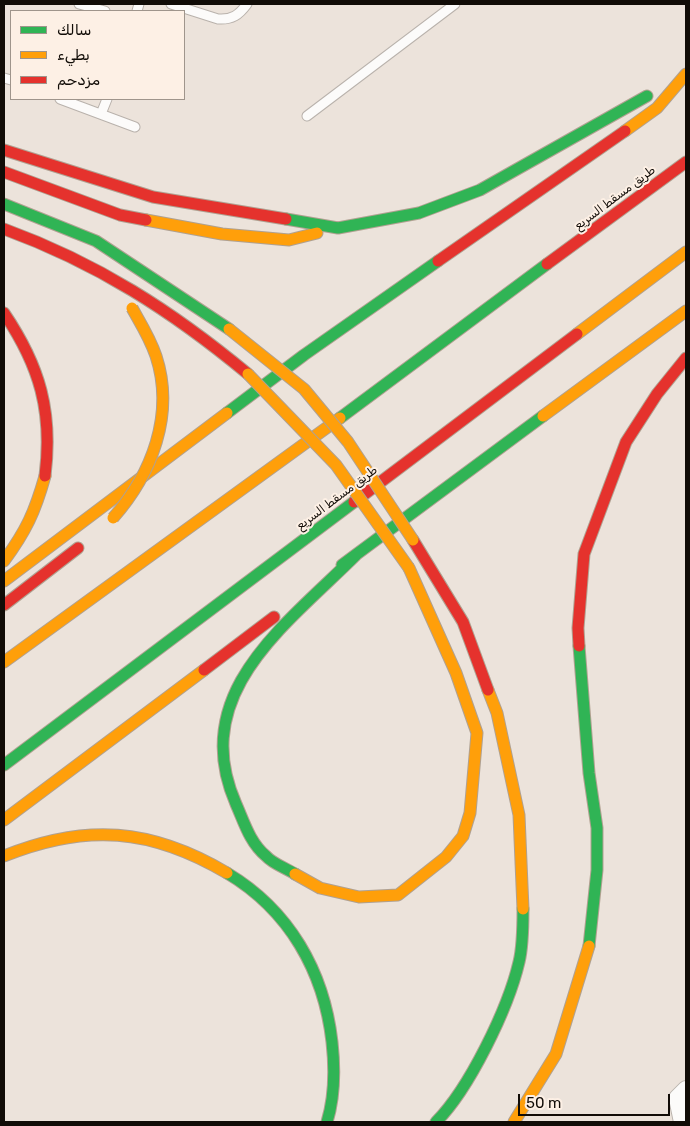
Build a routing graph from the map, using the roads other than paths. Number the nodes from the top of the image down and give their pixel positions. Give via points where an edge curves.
1 (79, 4) edge
2 (171, 4) edge
3 (247, 4) edge
4 (455, 4) edge
5 (101, 10) edge
6 (686, 74) edge
7 (63, 100) edge
8 (107, 100) edge
9 (101, 114) junction
10 (307, 116) dead end
11 (135, 127) dead end
12 (4, 150) edge
13 (686, 162) edge
14 (4, 172) edge
15 (4, 204) edge
16 (338, 228) junction
17 (4, 229) edge
18 (33, 238) junction
19 (686, 252) edge
20 (686, 311) edge
21 (4, 313) edge
22 (686, 358) edge
23 (103, 529) dead end
24 (90, 539) dead end
25 (356, 555) junction
26 (4, 561) edge
27 (4, 581) edge
28 (4, 605) edge
29 (4, 662) edge
30 (4, 765) edge
31 (4, 820) edge
32 (4, 856) edge
33 (686, 1089) edge
34 (448, 1110) junction
35 (327, 1122) edge
36 (436, 1122) edge
37 (443, 1122) edge
38 (514, 1122) edge
39 (682, 1122) edge

1 - 5 lane
2 - 3 lane via 226,20 240,13
4 - 10 lane
6 - 16 highway via 480,190 419,213
6 - 27 highway via 657,108 304,355
7 - 9 lane
8 - 9 lane
9 - 11 lane
12 - 16 highway via 153,197
13 - 29 highway, طريق مسقط السريع
14 - 16 highway via 120,215 222,234 289,240
15 - 34 highway, bridge via 96,241 229,329 304,389 348,442 463,622 497,714 519,814 523,911 519,962 495,1029
17 - 18 highway
18 - 23 highway, bridge via 126,303 150,338 163,385 161,424 150,459 135,491
18 - 25 highway, bridge via 97,267 165,308 200,332 248,374 336,464 409,568 456,673 477,733 470,813 463,836 446,857 398,895 359,896 320,888 266,857 252,840 231,792 223,755 228,709 238,683 256,655
19 - 30 highway, طريق مسقط السريع
20 - 25 highway
21 - 26 highway via 38,372 50,441 42,490 26,531
22 - 38 highway via 657,394 626,442 584,554 578,628 589,773 597,828 588,953 556,1054
24 - 28 highway
25 - 31 highway
32 - 35 highway via 58,838 127,835 198,856 260,894 291,927 324,994 332,1030 334,1076
33 - 39 street via 677,1098
34 - 36 highway
34 - 37 highway

